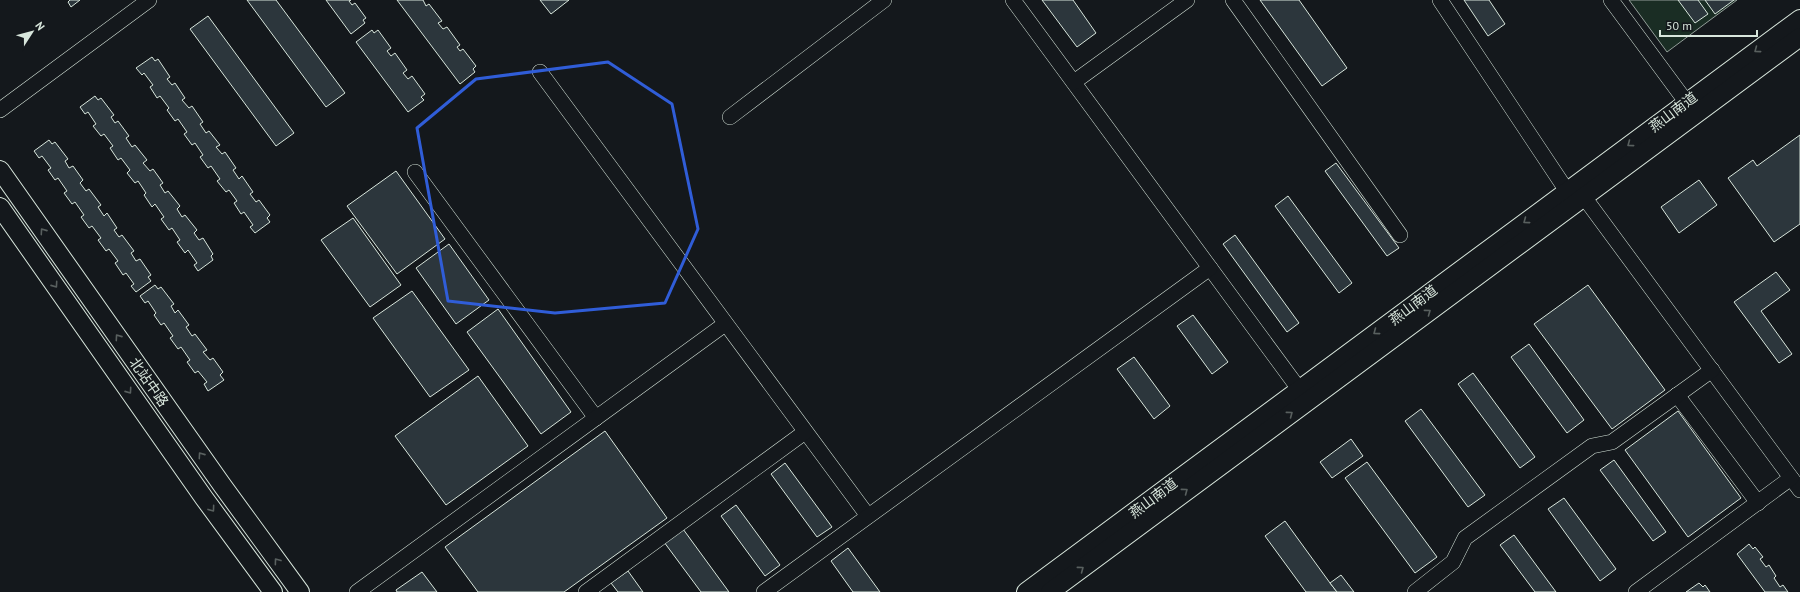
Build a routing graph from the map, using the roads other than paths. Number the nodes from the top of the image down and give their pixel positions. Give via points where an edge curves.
1 (149, 0) edge
2 (884, 0) edge
3 (1013, 0) edge
4 (1187, 0) edge
5 (1233, 0) edge
6 (1440, 0) edge
7 (1611, 0) edge
8 (1800, 18) edge
9 (1800, 37) edge
10 (540, 72) dead end
11 (1074, 82) junction
12 (1686, 103) junction
13 (0, 110) edge
14 (730, 117) dead end
15 (0, 170) edge
16 (415, 172) dead end
17 (1567, 191) junction
18 (1584, 197) junction
19 (0, 207) edge
20 (1400, 235) dead end
21 (1210, 268) junction
22 (725, 324) junction
23 (1712, 370) junction
24 (1299, 390) junction
25 (1677, 395) junction
26 (596, 418) junction
27 (805, 432) junction
28 (1796, 484) edge
29 (1758, 503) junction
30 (868, 516) junction
31 (273, 592) edge
32 (300, 592) edge
33 (356, 592) edge
34 (586, 592) edge
35 (764, 592) edge
36 (1026, 592) edge
37 (1050, 592) edge
38 (1415, 592) edge
39 (1636, 592) edge

1 - 13 street
2 - 14 street
3 - 11 street
4 - 11 street
5 - 20 street
6 - 17 street
7 - 12 street
8 -> 12 main road, 燕山南道
9 - 18 main road, 燕山南道
10 - 22 street
11 - 21 street
12 -> 17 main road, 燕山南道
32 -> 15 main road, 北站中路 via 222,486
16 - 26 street
17 -> 24 main road, 燕山南道
18 - 23 street
37 -> 18 main road, 燕山南道
19 -> 31 main road, 北站中路
21 - 24 street
21 - 30 street
22 - 26 street
22 - 27 street
23 - 25 street
23 - 28 street
24 - 36 main road, 燕山南道
25 - 29 street
25 - 38 street via 1612,442 1592,446 1465,538 1454,562
26 - 33 street
27 - 30 street
27 - 34 street
28 - 29 street
29 - 39 street
30 - 35 street

